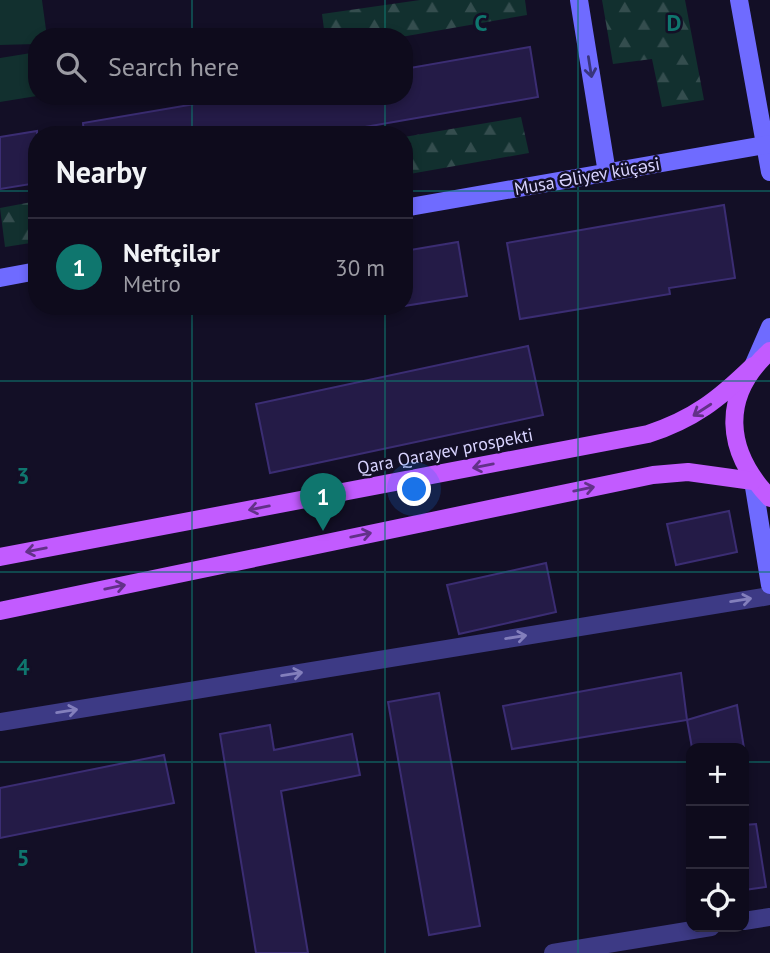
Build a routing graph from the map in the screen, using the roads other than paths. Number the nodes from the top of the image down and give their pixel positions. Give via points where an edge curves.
1 (579, 0) edge
2 (739, 0) edge
3 (770, 144) edge
4 (770, 172) edge
5 (607, 173) junction
6 (413, 206) edge
7 (28, 273) edge
8 (0, 278) edge
9 (770, 327) edge
10 (770, 351) edge
11 (753, 366) junction
12 (753, 481) junction
13 (770, 498) edge
14 (0, 557) edge
15 (770, 584) edge
16 (770, 596) edge
17 (0, 611) edge
18 (0, 722) edge
19 (770, 917) edge
20 (749, 920) edge
21 (686, 931) edge
22 (553, 953) edge

1 -> 5 street
2 - 4 street
3 - 5 street, Musa Əliyev küçəsi
5 - 6 street, Musa Əliyev küçəsi
7 - 8 street
9 - 11 street
10 - 11 main road, Qara Qarayev prospekti
11 - 12 main road via 738,394 734,420 737,447
11 -> 14 main road, Qara Qarayev prospekti via 701,412 648,434
12 - 13 main road
12 - 15 street
17 -> 12 main road via 653,475 688,472
18 -> 16 street
19 - 20 street
21 - 22 street

